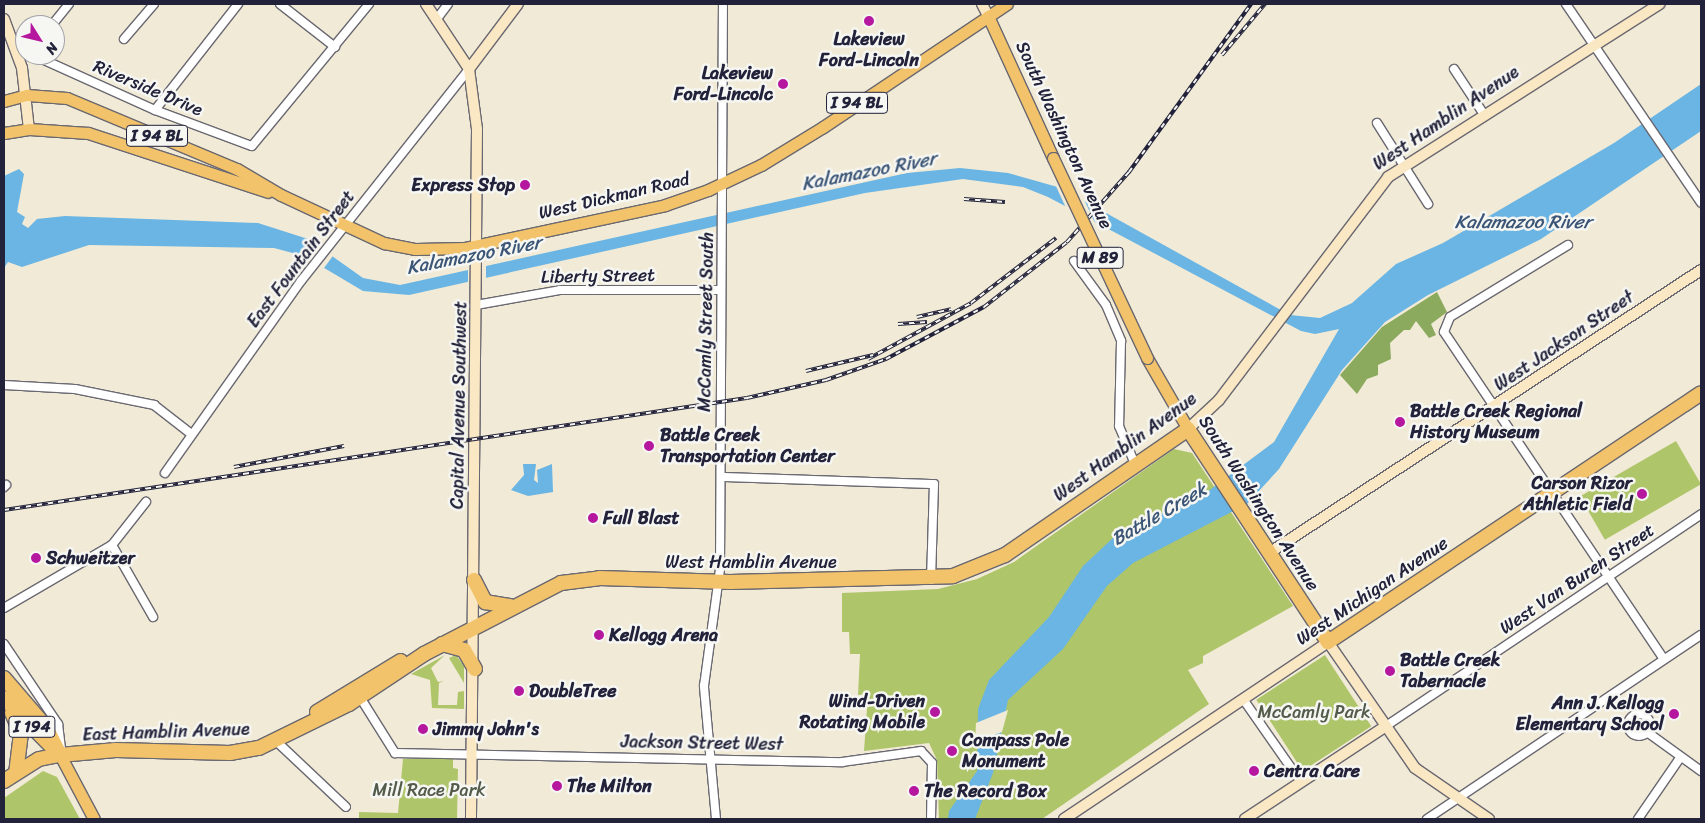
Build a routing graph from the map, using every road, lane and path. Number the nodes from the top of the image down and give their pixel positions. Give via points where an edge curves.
1 (69, 4) edge
2 (154, 4) edge
3 (238, 4) edge
4 (280, 4) edge
5 (369, 4) edge
6 (426, 4) edge
7 (448, 4) edge
8 (518, 4) edge
9 (723, 4) edge
10 (982, 4) edge
11 (1007, 4) edge
12 (1566, 4) edge
13 (1660, 4) edge
14 (60, 15) edge
15 (988, 16) junction
16 (4, 19) edge
17 (436, 20) junction
18 (124, 38) dead end
19 (15, 41) edge
20 (1592, 43) junction
21 (335, 47) junction
22 (24, 65) edge
23 (55, 65) edge
24 (469, 69) junction
25 (1454, 69) dead end
26 (27, 95) junction
27 (4, 101) edge
28 (155, 110) junction
29 (1483, 113) junction
30 (1377, 123) dead end
31 (29, 129) junction
32 (4, 134) edge
33 (1404, 167) junction
34 (722, 184) junction
35 (281, 195) junction
36 (1701, 203) edge
37 (1428, 204) dead end
38 (345, 225) junction
39 (1568, 245) dead end
40 (476, 246) junction
41 (1074, 261) dead end
42 (1701, 270) edge
43 (721, 290) junction
44 (476, 305) junction
45 (4, 385) edge
46 (1701, 393) edge
47 (1495, 406) junction
48 (1188, 429) junction
49 (190, 433) junction
50 (1135, 464) junction
51 (165, 473) dead end
52 (721, 477) junction
53 (1553, 494) junction
54 (146, 502) dead end
55 (1701, 514) edge
56 (112, 545) junction
57 (1269, 554) junction
58 (1609, 578) junction
59 (474, 580) junction
60 (931, 580) junction
61 (720, 581) junction
62 (512, 606) junction
63 (4, 608) edge
64 (153, 617) dead end
65 (475, 625) junction
66 (1701, 635) edge
67 (1328, 642) junction
68 (4, 644) edge
69 (442, 644) junction
70 (1664, 660) junction
71 (475, 669) junction
72 (4, 678) edge
73 (357, 692) junction
74 (4, 699) edge
75 (1244, 699) junction
76 (1386, 726) junction
77 (1647, 732) dead end
78 (276, 741) junction
79 (474, 752) junction
80 (60, 755) junction
81 (714, 758) junction
82 (1680, 758) junction
83 (16, 771) junction
84 (1701, 772) edge
85 (4, 781) edge
86 (1301, 782) junction
87 (1458, 798) junction
88 (346, 808) dead end
89 (94, 819) edge
90 (471, 819) edge
91 (716, 819) edge
92 (932, 819) edge
93 (1064, 819) edge
94 (1245, 819) edge
95 (1427, 819) edge
96 (1489, 819) edge
97 (1638, 819) edge

1 - 14 street
2 - 18 street
3 - 28 street
4 - 21 street
5 - 21 street
6 - 17 street, Capital Avenue Southwest
7 - 17 street
8 - 24 street
9 - 34 street, McCamly Street South
10 - 15 street, South Washington Avenue
11 - 15 main road, West Dickman Road / I 94 BL
12 - 20 street
13 - 20 street, West Hamblin Avenue
15 - 34 main road, West Dickman Road / I 94 BL via 823,127
15 - 48 main road, South Washington Avenue / M 89, bridge via 1147,358
16 - 19 street
17 - 24 street, Capital Avenue Southwest
20 - 29 street, West Hamblin Avenue
20 - 36 street
21 - 28 street, Riverside Drive via 252,146
22 - 26 street
23 - 28 street, Riverside Drive
24 - 38 street, East Fountain Street
24 - 40 street, Capital Avenue Southwest via 477,130
25 - 29 street
26 - 27 main road, I 94 BL
26 - 31 street
26 - 35 main road, I 94 BL via 67,98 237,169
29 - 33 street, West Hamblin Avenue
30 - 33 street
31 - 32 main road, I 94 BL
31 - 35 main road, I 94 BL via 88,133
33 - 37 street
33 - 48 street, West Hamblin Avenue via 1378,187 1219,400
34 - 40 main road, West Dickman Road / I 94 BL via 665,206
34 - 43 street, McCamly Street South
35 - 38 main road, I 94 BL
38 - 40 main road, I 94 BL via 384,243 415,249
38 - 49 street, East Fountain Street
39 - 47 street via 1450,316 1444,332
40 - 44 street, Capital Avenue Southwest
41 - 50 street via 1106,305 1122,341 1119,426
42 - 47 street, West Jackson Street
43 - 44 street, Liberty Street via 562,290
43 - 52 street, McCamly Street South
44 - 59 street, Capital Avenue Southwest
45 - 49 street via 75,389 154,405
46 - 53 highway, West Michigan Avenue
47 - 53 street
47 - 57 street, West Jackson Street
48 - 50 highway, West Hamblin Avenue
48 - 57 highway, South Washington Avenue / M 89
49 - 51 street, East Fountain Street
50 - 60 highway, West Hamblin Avenue via 1005,555 979,568
52 - 60 street via 930,484
52 - 61 street, McCamly Street South
53 - 58 street
53 - 67 highway, West Michigan Avenue
54 - 56 street
55 - 58 street, West Van Buren Street
56 - 63 street
56 - 64 street
57 - 67 highway, South Washington Avenue / M 89
58 - 70 street
58 - 76 street, West Van Buren Street
59 - 62 highway via 485,602
59 - 65 street, Capital Avenue Southwest
60 - 61 highway, West Hamblin Avenue
61 - 62 highway, West Hamblin Avenue via 586,578 554,585
61 - 81 street, McCamly Street South via 704,684
62 - 65 highway, West Hamblin Avenue
65 - 69 highway, West Hamblin Avenue
65 - 71 street, Capital Avenue Southwest
66 - 70 street
67 - 75 street, West Michigan Avenue
67 - 76 street
68 - 80 street via 58,724
69 - 71 highway via 464,650
69 - 73 highway, West Hamblin Avenue
70 - 87 street
71 - 79 street, Capital Avenue Southwest
72 - 80 highway, I 194 via 46,727
73 - 78 highway, East Hamblin Avenue
73 - 79 street, Jackson Street West via 395,753
74 - 80 highway, I 194
74 - 83 highway via 21,733
75 - 86 street
75 - 93 street, West Michigan Avenue
76 - 86 street, West Van Buren Street
76 - 87 street via 1415,768
77 - 82 street
78 - 80 highway, East Hamblin Avenue via 230,753 116,750
78 - 88 street
79 - 81 street, Jackson Street West
79 - 90 street, Capital Avenue Southwest
80 - 83 highway, East Hamblin Avenue
80 - 89 main road
81 - 91 street, McCamly Street South
81 - 92 street, Jackson Street West via 855,761 918,750 928,755
82 - 84 street
82 - 97 street
83 - 85 highway, East Hamblin Avenue
86 - 94 street, West Van Buren Street
87 - 95 street
87 - 96 street

